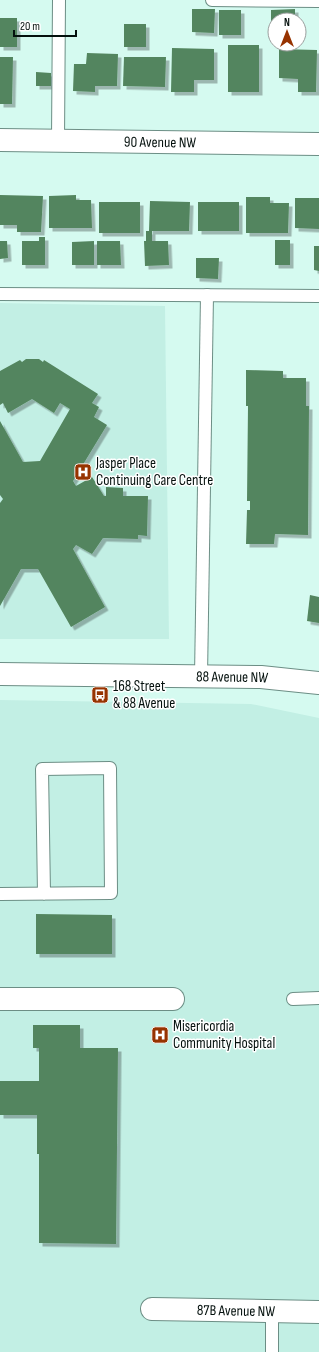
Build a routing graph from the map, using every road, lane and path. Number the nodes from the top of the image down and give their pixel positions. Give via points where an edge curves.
1 (59, 0) edge
2 (212, 0) edge
3 (319, 1) edge
4 (0, 140) edge
5 (58, 140) junction
6 (319, 144) edge
7 (0, 294) edge
8 (207, 295) junction
9 (319, 296) edge
10 (0, 674) edge
11 (201, 677) junction
12 (319, 683) edge
13 (0, 894) edge
14 (44, 894) junction
15 (319, 998) edge
16 (0, 999) edge
17 (173, 999) dead end
18 (293, 999) dead end
19 (152, 1309) dead end
20 (272, 1312) junction
21 (319, 1312) edge
22 (272, 1352) edge

1 - 5 lane
2 - 3 lane
4 - 5 street, 90 Avenue NW
5 - 6 street, 90 Avenue NW
7 - 8 lane
8 - 9 lane
8 - 11 lane
10 - 11 street, 88 Avenue NW
11 - 12 street, 88 Avenue NW via 261,677
13 - 14 lane
14 - 14 lane via 111,893 110,768 42,769
15 - 18 lane
16 - 17 street
19 - 20 street, 87B Avenue NW
20 - 21 street, 87B Avenue NW
20 - 22 lane

